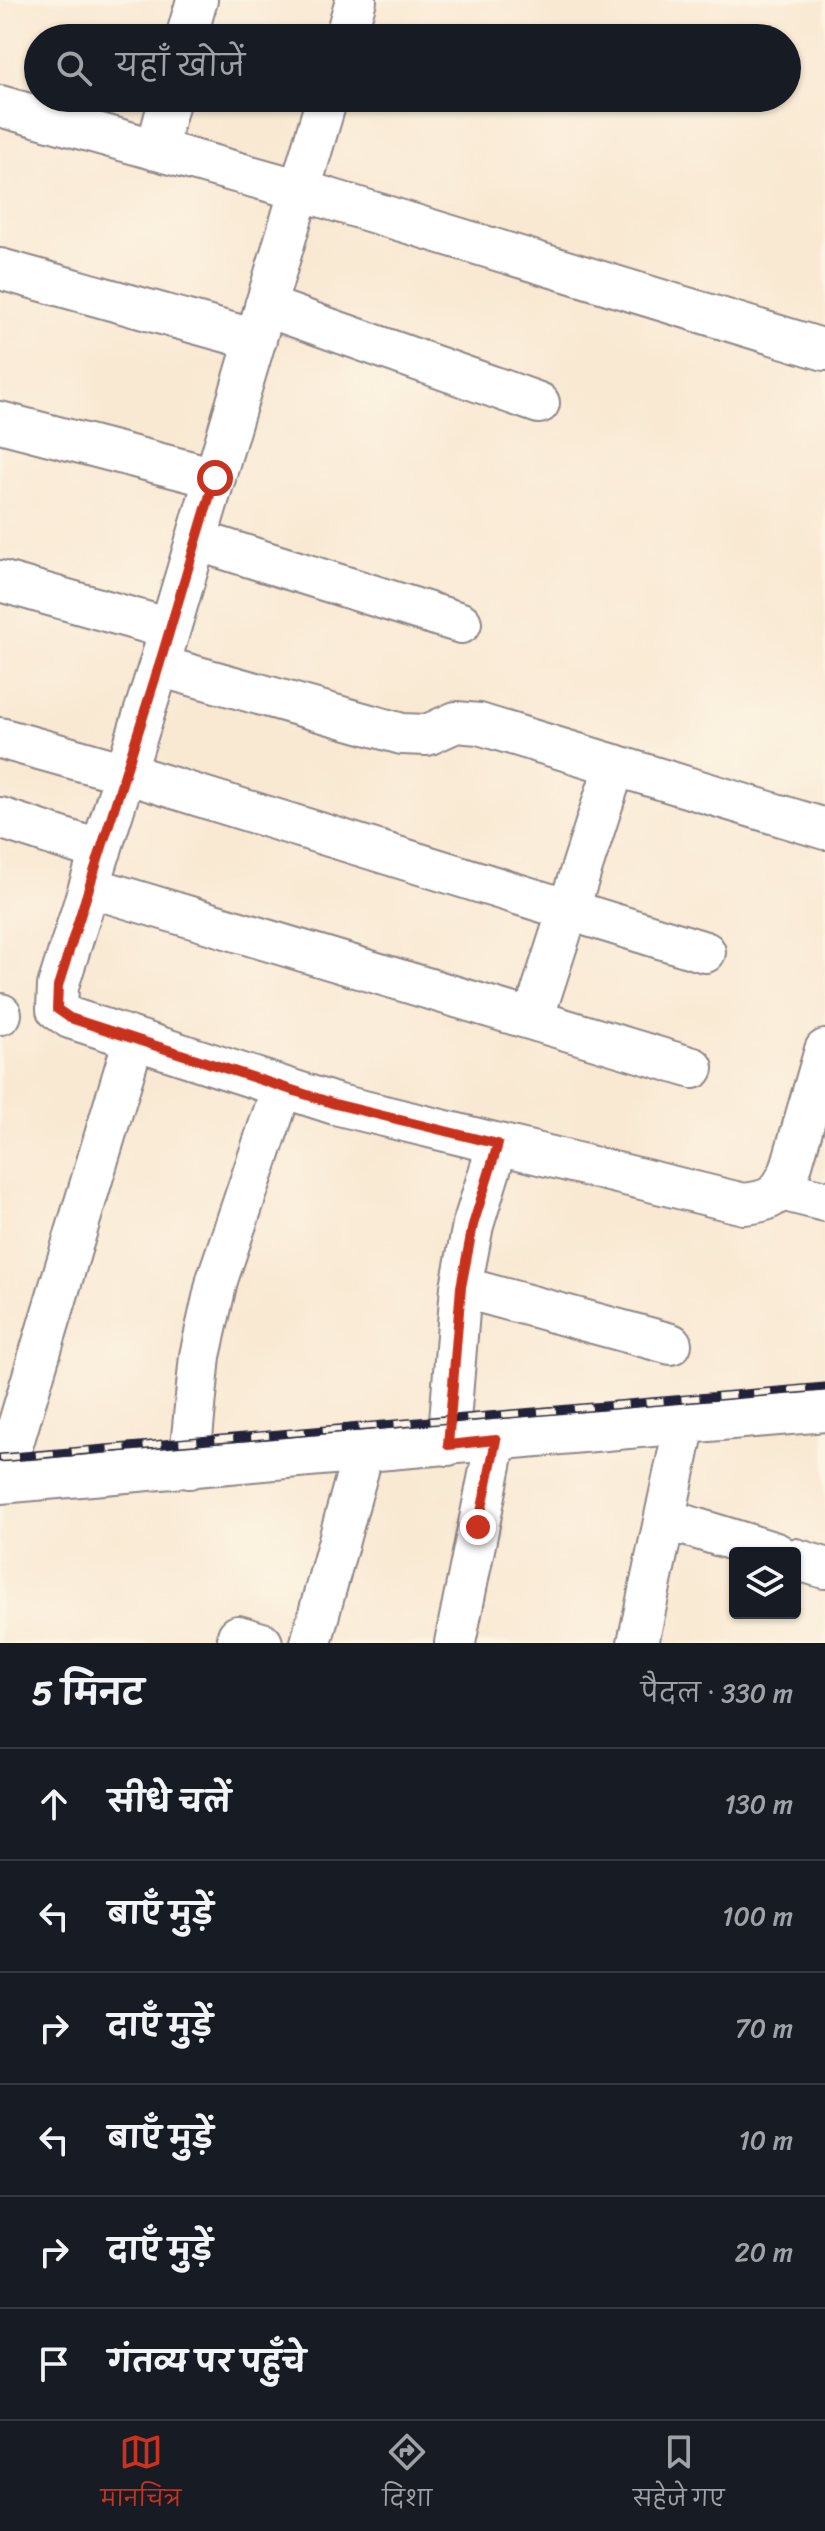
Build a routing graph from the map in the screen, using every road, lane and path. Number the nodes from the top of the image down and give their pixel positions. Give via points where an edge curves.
1 (197, 0) edge
2 (356, 0) edge
3 (190, 24) edge
4 (349, 24) edge
5 (0, 106) edge
6 (166, 112) edge
7 (323, 112) edge
8 (156, 150) junction
9 (300, 190) junction
10 (0, 269) edge
11 (260, 323) junction
12 (825, 350) edge
13 (539, 403) dead end
14 (0, 422) edge
15 (215, 478) junction
16 (196, 540) junction
17 (0, 581) edge
18 (461, 623) dead end
19 (164, 648) junction
20 (0, 738) edge
21 (615, 765) junction
22 (125, 773) junction
23 (0, 818) edge
24 (825, 829) edge
25 (96, 869) junction
26 (568, 909) junction
27 (705, 952) dead end
28 (533, 1019) junction
29 (134, 1039) junction
30 (825, 1050) edge
31 (693, 1068) dead end
32 (282, 1088) junction
33 (498, 1144) junction
34 (781, 1190) junction
35 (825, 1201) edge
36 (461, 1287) junction
37 (671, 1344) dead end
38 (825, 1411) edge
39 (685, 1423) junction
40 (496, 1440) junction
41 (448, 1445) junction
42 (363, 1452) junction
43 (189, 1468) junction
44 (0, 1483) edge
45 (665, 1519) junction
46 (756, 1547) edge
47 (801, 1561) edge
48 (825, 1568) edge
49 (311, 1643) edge
50 (455, 1643) edge
51 (638, 1643) edge

1 - 3 street
2 - 4 street
5 - 8 street
6 - 8 street
7 - 9 street
8 - 9 street
9 - 11 street
9 - 12 street
10 - 11 street
11 - 13 street
11 - 15 street
14 - 15 street
15 - 16 street
16 - 18 street
16 - 19 street
17 - 19 street
19 - 21 street via 402,734 427,735 466,721
19 - 22 street
20 - 22 street
21 - 24 street
21 - 26 street
22 - 25 street
22 - 26 street
23 - 25 street
25 - 28 street
25 - 29 street via 58,986 57,1009
26 - 27 street
26 - 28 street
28 - 31 street
29 - 32 street
29 - 44 street
30 - 34 street
32 - 33 street
32 - 43 street via 217,1280 200,1356
33 - 34 street via 744,1204 765,1202
33 - 36 street
34 - 35 street
36 - 37 street
36 - 41 street
38 - 39 street
39 - 40 street
39 - 45 street
40 - 41 street
40 - 50 street
41 - 42 street
42 - 43 street
42 - 49 street
43 - 44 street
45 - 46 street
45 - 51 street
47 - 48 street

